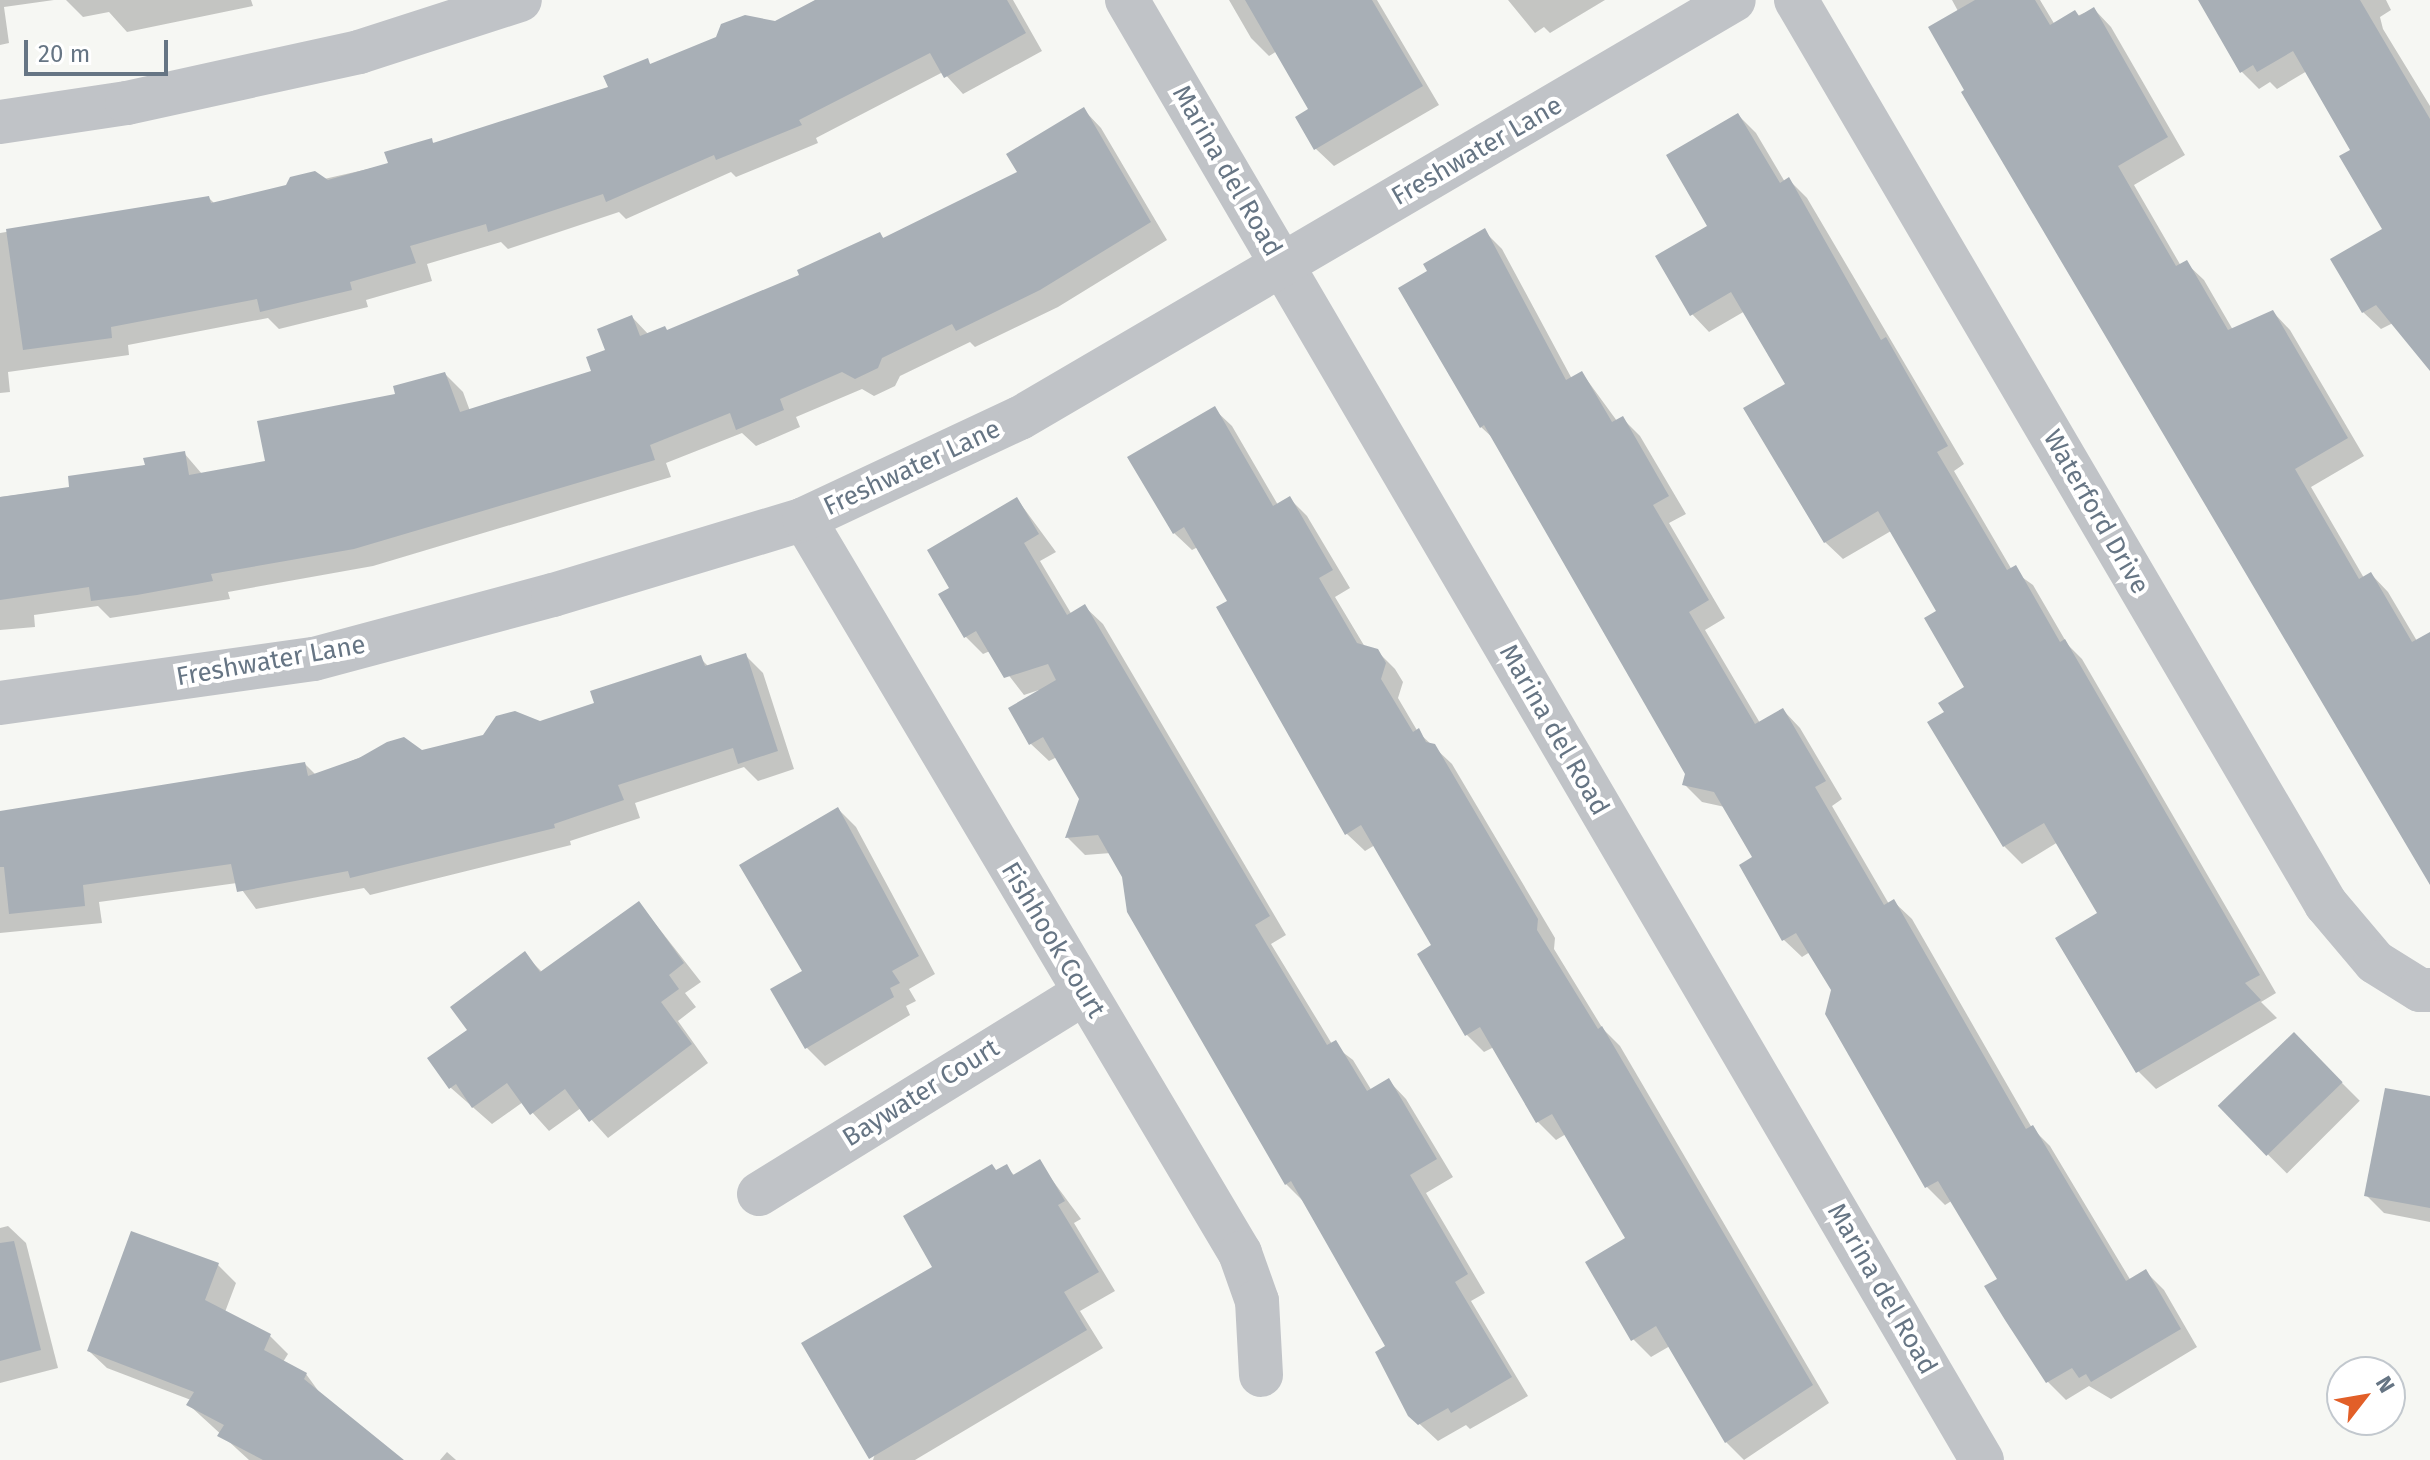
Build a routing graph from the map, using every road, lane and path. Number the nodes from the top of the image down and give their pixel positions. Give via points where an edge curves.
1 (520, 0) edge
2 (1127, 0) edge
3 (1734, 0) edge
4 (1796, 0) edge
5 (0, 122) edge
6 (1283, 266) junction
7 (804, 519) junction
8 (0, 703) edge
9 (2430, 990) edge
10 (1084, 993) junction
11 (759, 1194) dead end
12 (1261, 1375) dead end
13 (1982, 1460) edge

1 - 5 street via 359,52 127,103
2 - 6 street, Marina del Road
3 - 6 street, Freshwater Lane
4 - 9 street, Waterford Drive via 2326,904 2375,962 2420,990
6 - 7 street, Freshwater Lane via 1020,418
6 - 13 street, Marina del Road
7 - 8 street, Freshwater Lane via 553,595 314,659
7 - 10 street, Fishhook Court
10 - 11 street, Baywater Court
10 - 12 street, Fishhook Court via 1240,1253 1257,1301

